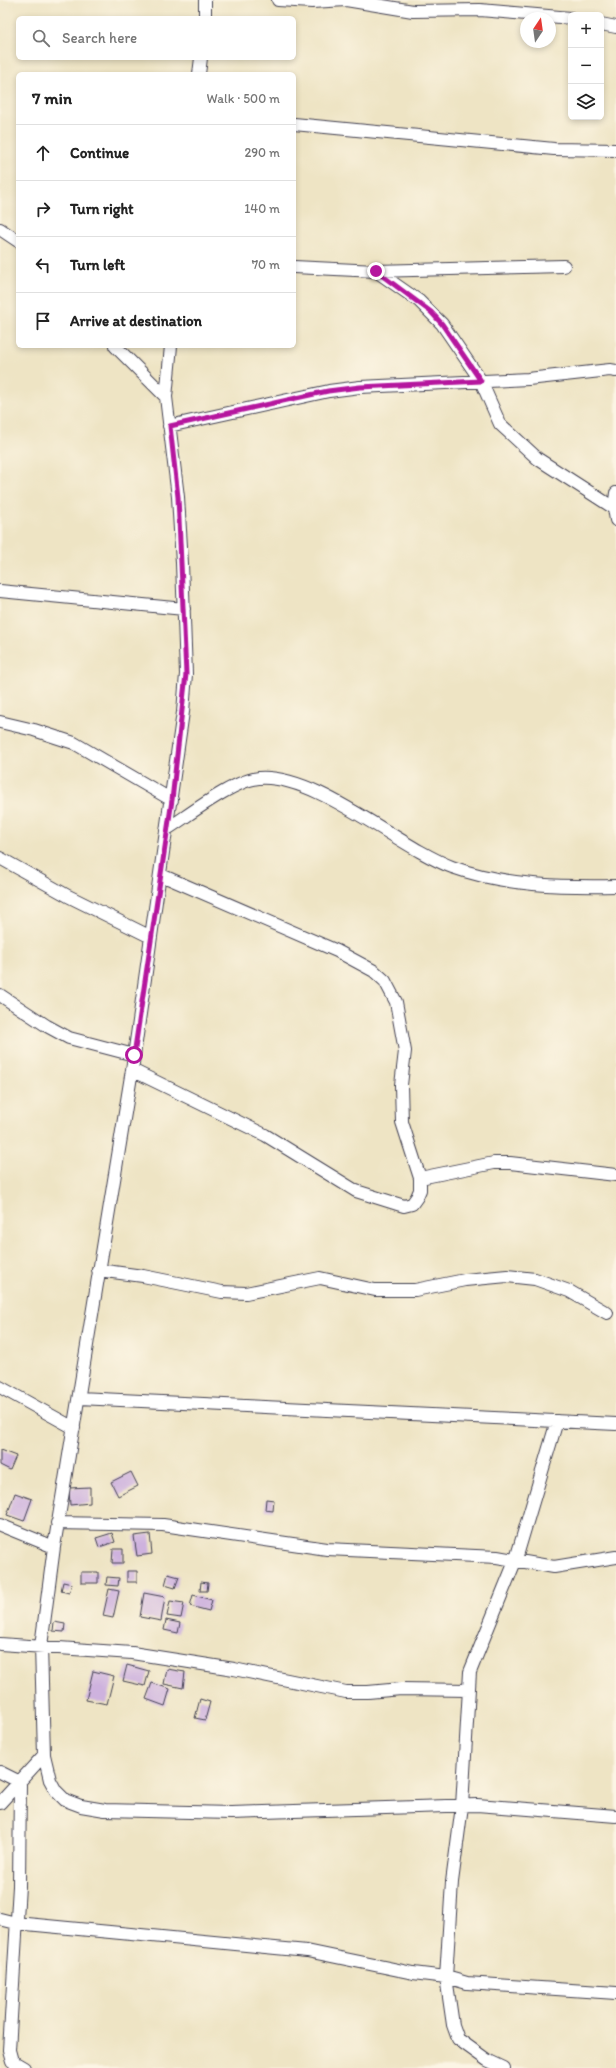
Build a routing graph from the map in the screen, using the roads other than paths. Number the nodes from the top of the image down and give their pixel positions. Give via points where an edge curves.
1 (206, 0) edge
2 (278, 0) edge
3 (205, 16) edge
4 (568, 18) edge
5 (604, 25) edge
6 (616, 27) edge
7 (201, 60) edge
8 (199, 72) edge
9 (296, 124) edge
10 (616, 150) edge
11 (0, 229) edge
12 (16, 240) edge
13 (564, 266) dead end
14 (296, 267) edge
15 (376, 271) junction
16 (117, 348) edge
17 (171, 348) edge
18 (616, 371) edge
19 (481, 381) junction
20 (166, 397) junction
21 (170, 426) junction
22 (616, 493) edge
23 (615, 514) edge
24 (0, 591) edge
25 (184, 610) junction
26 (0, 722) edge
27 (172, 800) junction
28 (167, 829) junction
29 (0, 858) edge
30 (161, 875) junction
31 (616, 886) edge
32 (152, 937) junction
33 (0, 995) edge
34 (134, 1055) junction
35 (132, 1070) junction
36 (616, 1175) edge
37 (420, 1178) junction
38 (98, 1270) junction
39 (607, 1314) dead end
40 (0, 1387) edge
41 (79, 1398) junction
42 (557, 1421) junction
43 (616, 1424) edge
44 (74, 1428) junction
45 (57, 1523) junction
46 (0, 1525) edge
47 (54, 1547) junction
48 (616, 1558) edge
49 (516, 1560) junction
50 (0, 1644) edge
51 (41, 1646) junction
52 (468, 1690) junction
53 (44, 1755) junction
54 (0, 1772) edge
55 (20, 1782) junction
56 (0, 1803) edge
57 (462, 1806) junction
58 (615, 1813) edge
59 (0, 1919) edge
60 (16, 1923) junction
61 (446, 1977) junction
62 (616, 1992) edge
63 (24, 2068) edge
64 (504, 2068) edge

1 - 3 street
2 - 4 street via 346,0 413,11 480,10
5 - 6 street
7 - 8 street
9 - 10 street via 554,149
11 - 12 street
13 - 15 street
14 - 15 street
15 - 19 street via 431,312
16 - 20 street
17 - 20 street
18 - 19 street
19 - 21 street via 328,391
19 - 23 street via 500,424 538,459
20 - 21 street
21 - 25 street via 178,497
22 - 23 street
24 - 25 street
25 - 27 street via 186,674
26 - 27 street via 74,743
27 - 28 street
28 - 30 street
28 - 31 street via 238,784 259,778 280,780 307,788 350,810 423,854 484,877 525,884
29 - 32 street via 68,896
30 - 32 street
30 - 37 street via 336,951 386,981 396,1002 405,1051 401,1097 402,1122
32 - 34 street
33 - 34 street via 69,1038
34 - 35 street
35 - 37 street via 265,1136 356,1191 404,1206 412,1204 417,1198
35 - 38 street
36 - 37 street via 530,1164 499,1163
38 - 39 street via 222,1292 246,1293 320,1278 375,1290 415,1290 465,1280 507,1276 535,1279 569,1291
38 - 41 street
40 - 44 street
41 - 42 street
41 - 44 street
42 - 43 street
42 - 49 street
44 - 45 street
45 - 47 street
45 - 49 street via 163,1525 327,1548
46 - 47 street
47 - 51 street
48 - 49 street via 554,1567
49 - 52 street via 475,1657
50 - 51 street
51 - 52 street via 132,1653 234,1669 346,1692 401,1689
51 - 53 street
52 - 57 street
53 - 55 street
53 - 57 street via 50,1780 65,1800 80,1806 105,1810 231,1813
54 - 55 street
55 - 56 street
55 - 60 street
57 - 58 street
57 - 61 street via 452,1882
59 - 60 street
60 - 61 street via 269,1946
60 - 63 street via 9,2050 12,2061
61 - 62 street via 467,1982
61 - 64 street via 453,2025 458,2039 486,2060

